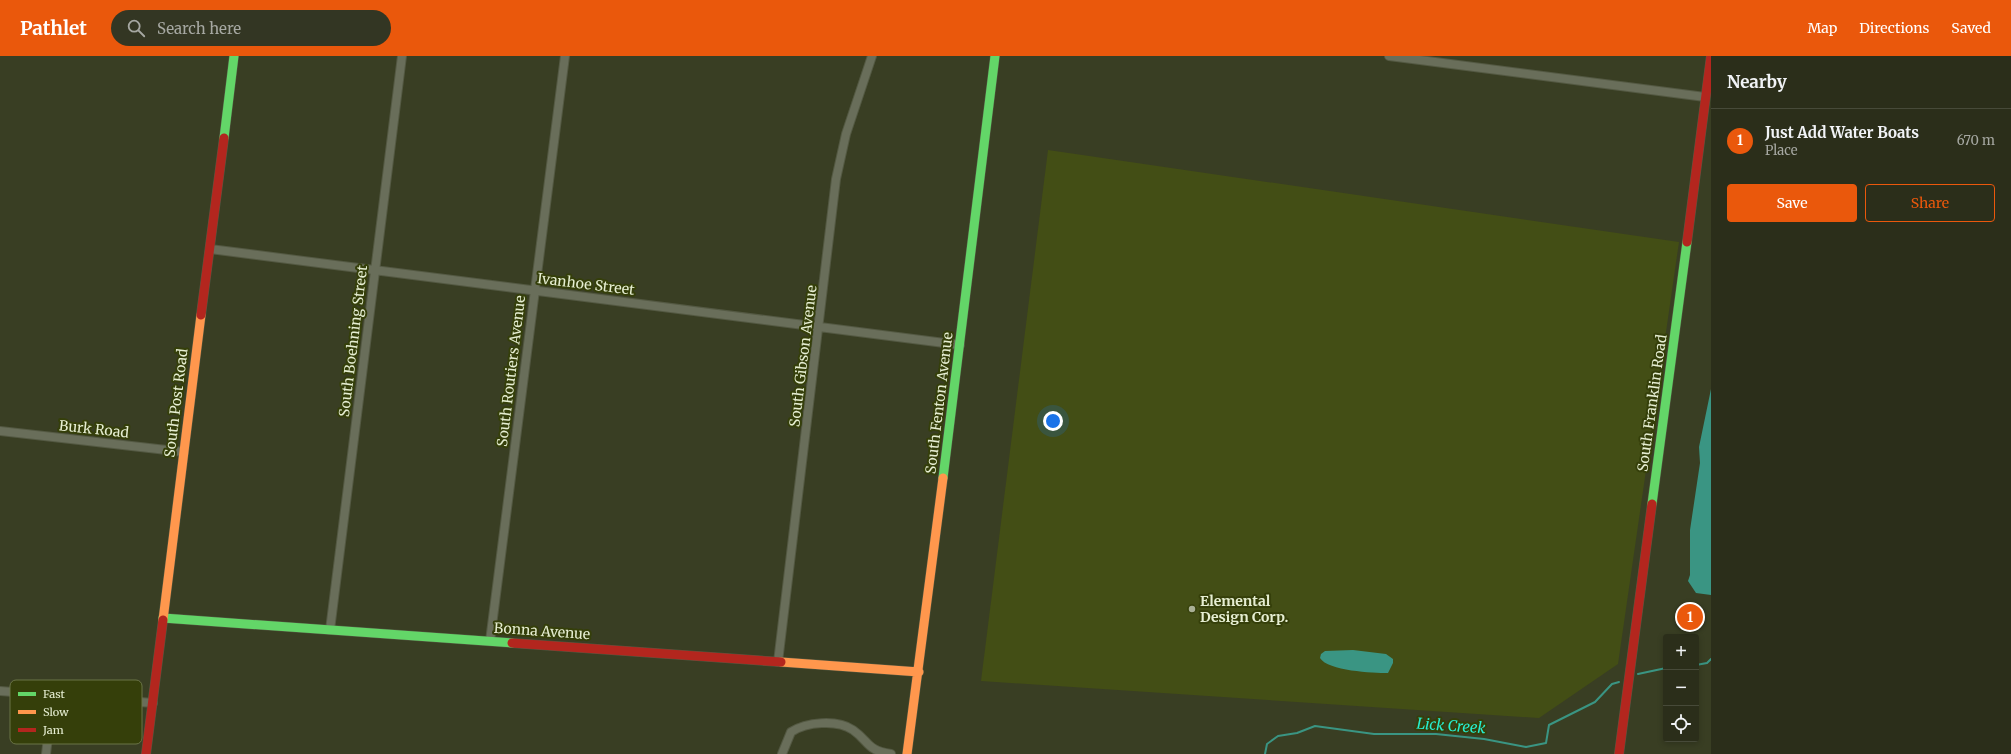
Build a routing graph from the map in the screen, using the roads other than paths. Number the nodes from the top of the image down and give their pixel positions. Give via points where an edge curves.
1 (234, 56) edge
2 (402, 56) edge
3 (565, 56) edge
4 (872, 56) edge
5 (995, 56) edge
6 (1389, 56) edge
7 (1711, 56) edge
8 (1707, 99) edge
9 (210, 249) junction
10 (374, 270) junction
11 (534, 291) junction
12 (819, 327) junction
13 (960, 345) junction
14 (0, 431) edge
15 (184, 452) junction
16 (163, 618) junction
17 (330, 630) junction
18 (490, 641) junction
19 (778, 662) junction
20 (919, 672) junction
21 (0, 691) edge
22 (10, 692) edge
23 (142, 702) edge
24 (153, 703) junction
25 (47, 744) edge
26 (46, 754) edge
27 (146, 754) edge
28 (782, 754) edge
29 (891, 754) edge
30 (907, 754) edge
31 (1619, 754) edge

1 - 9 street, South Post Road
2 - 10 street, South Boehning Street
3 - 11 street, South Routiers Avenue
4 - 12 street, South Gibson Avenue via 838,167
5 - 13 street, South Fenton Avenue
6 - 8 street
7 - 8 street, South Franklin Road
8 - 31 street, South Franklin Road
9 - 10 street, Ivanhoe Street
9 - 15 street, South Post Road
10 - 11 street, Ivanhoe Street
10 - 17 street, South Boehning Street
11 - 12 street, Ivanhoe Street
11 - 18 street, South Routiers Avenue
12 - 13 street, Ivanhoe Street
12 - 19 street, South Gibson Avenue
13 - 20 street, South Fenton Avenue
14 - 15 street, Burk Road
15 - 16 street, South Post Road
16 - 17 street, Bonna Avenue
16 - 24 street, South Post Road
17 - 18 street, Bonna Avenue
18 - 19 street, Bonna Avenue
19 - 20 street, Bonna Avenue
20 - 30 street, South Fenton Avenue
21 - 22 street
23 - 24 street
24 - 27 street, South Post Road
25 - 26 street
28 - 29 street via 791,732 809,724 821,723 846,726 875,751

